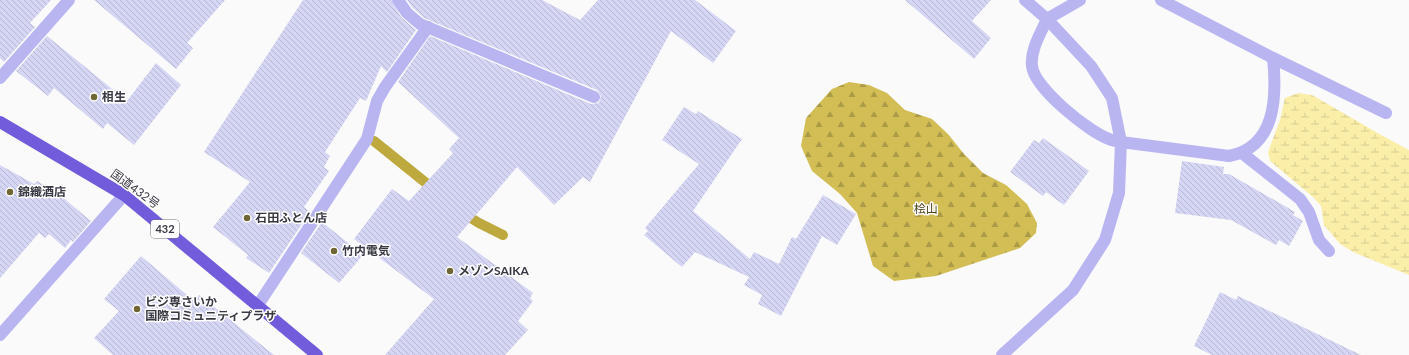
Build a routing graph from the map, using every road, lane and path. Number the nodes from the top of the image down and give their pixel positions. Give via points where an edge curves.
1 (69, 0) edge
2 (398, 0) edge
3 (1025, 0) edge
4 (1080, 0) edge
5 (1165, 1) edge
6 (1047, 19) junction
7 (428, 27) junction
8 (1273, 58) junction
9 (0, 78) edge
10 (594, 97) dead end
11 (1386, 113) dead end
12 (0, 122) edge
13 (1121, 142) junction
14 (1242, 153) junction
15 (124, 196) junction
16 (1329, 251) dead end
17 (258, 305) junction
18 (0, 334) edge
19 (317, 355) edge
20 (1002, 355) edge

1 - 9 street
2 - 7 street via 420,24
3 - 6 street
4 - 6 street
5 - 8 street
6 - 13 street via 1091,66 1112,98
6 - 13 street via 1034,49 1032,66 1041,85 1054,100 1081,122 1108,139
7 - 10 street
7 - 17 street via 377,101 367,139
8 - 11 street
8 - 14 street via 1276,86 1273,109 1265,131 1253,147
12 - 15 highway, 国道432号 / 432
13 - 14 street via 1229,156
13 - 20 street via 1119,193 1105,240 1074,290
14 - 16 street via 1300,199 1309,212 1319,240
15 - 17 highway, 国道432号 / 432
15 - 18 street
17 - 19 highway, 国道432号 / 432

